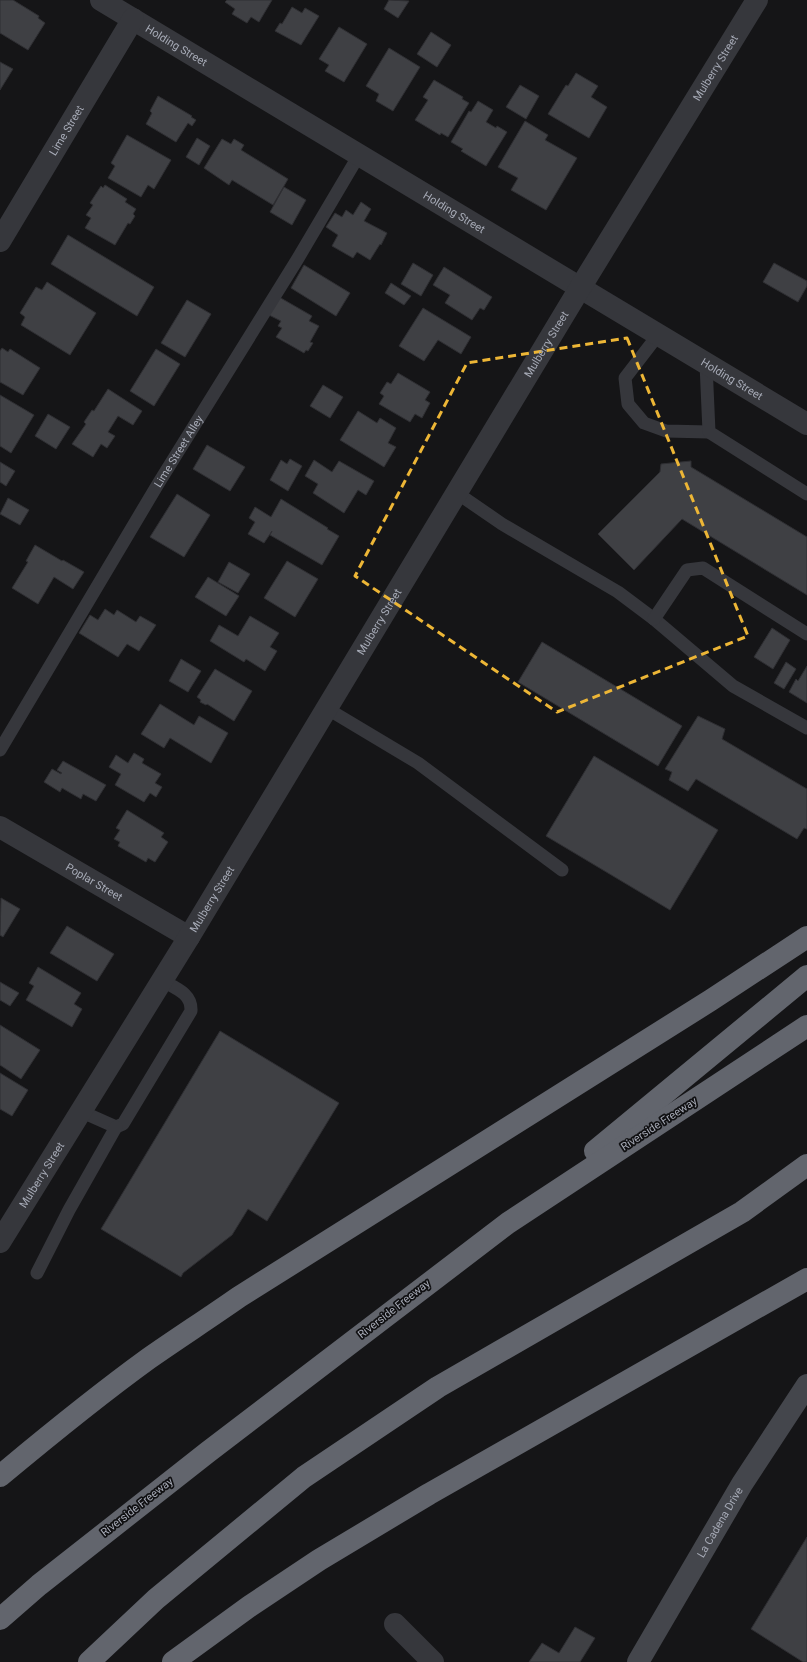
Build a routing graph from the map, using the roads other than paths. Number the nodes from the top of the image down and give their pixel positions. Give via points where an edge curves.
1 (101, 0) edge
2 (757, 0) edge
3 (133, 19) junction
4 (359, 155) junction
5 (0, 241) edge
6 (580, 288) junction
7 (658, 335) junction
8 (706, 364) junction
9 (807, 424) edge
10 (709, 432) junction
11 (457, 493) junction
12 (807, 494) edge
13 (654, 619) junction
14 (807, 634) edge
15 (326, 708) junction
16 (807, 728) edge
17 (0, 750) edge
18 (0, 827) edge
19 (562, 870) dead end
20 (189, 936) junction
21 (807, 937) edge
22 (807, 976) edge
23 (162, 980) junction
24 (807, 1026) edge
25 (80, 1111) junction
26 (116, 1127) junction
27 (807, 1166) edge
28 (807, 1178) edge
29 (742, 1212) junction
30 (508, 1223) junction
31 (0, 1242) edge
32 (37, 1273) dead end
33 (807, 1279) edge
34 (807, 1385) edge
35 (0, 1476) edge
36 (0, 1619) edge
37 (395, 1624) dead end
38 (89, 1662) edge
39 (173, 1662) edge
40 (433, 1662) edge
41 (638, 1662) edge

1 - 3 street, Holding Street
2 - 6 street, Mulberry Street
3 - 4 street, Holding Street
3 - 5 street, Lime Street
4 - 6 street, Holding Street
4 - 17 lane, Lime Street Alley via 158,484
6 - 7 street, Holding Street
6 - 11 street, Mulberry Street
7 - 8 street, Holding Street
7 - 10 lane via 625,378 628,404 644,423 666,431
8 - 9 street, Holding Street
8 - 10 lane
10 - 12 lane
11 - 13 lane via 502,524 618,592
11 - 15 street, Mulberry Street
13 - 14 lane via 687,570 703,568
13 - 16 lane via 733,686
15 - 19 lane via 418,763
15 - 20 street, Mulberry Street
18 - 20 street, Poplar Street
20 - 23 street, Mulberry Street
21 - 35 highway via 239,1297 148,1359
22 - 30 highway
23 - 25 street, Mulberry Street
23 - 26 lane via 186,994 191,1011 123,1124
24 - 30 highway, Riverside Freeway
25 - 26 lane
25 - 31 street, Mulberry Street
26 - 32 lane
27 - 29 highway
28 - 29 highway
29 - 38 highway via 438,1387 304,1477 156,1599
30 - 36 highway, Riverside Freeway via 208,1452 39,1585
33 - 39 highway via 429,1494 319,1560
34 - 41 street, La Cadena Drive via 742,1484
37 - 40 street

